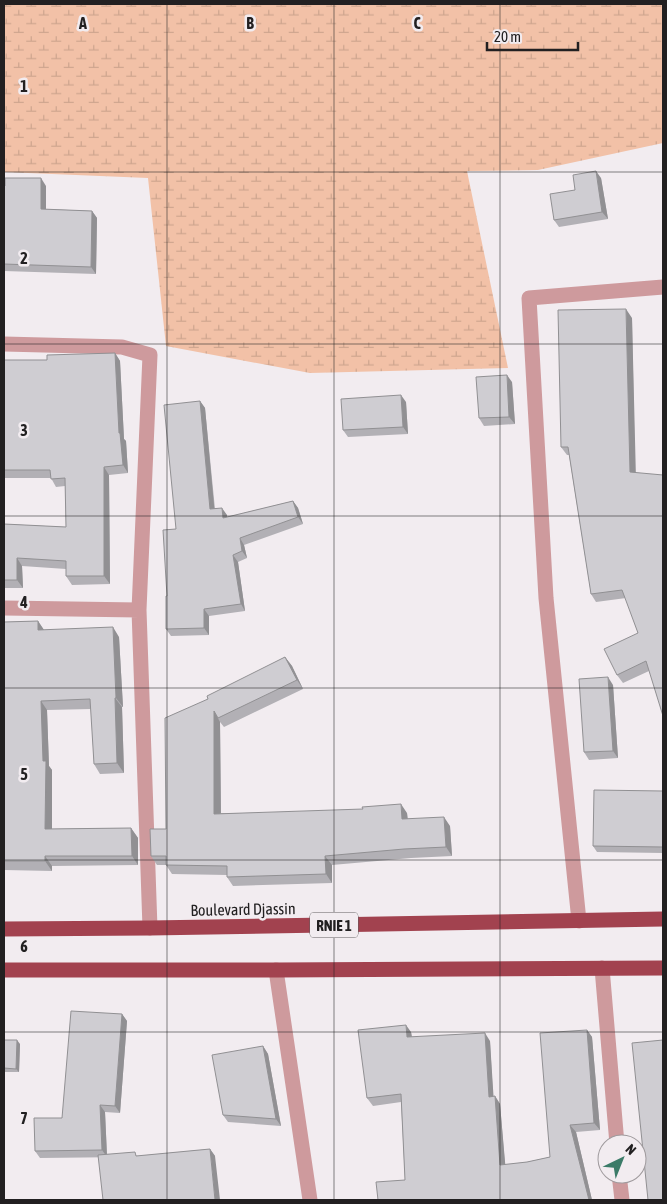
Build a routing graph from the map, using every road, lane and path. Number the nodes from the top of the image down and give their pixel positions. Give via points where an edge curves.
1 (663, 287) edge
2 (4, 344) edge
3 (4, 608) edge
4 (139, 610) junction
5 (663, 919) edge
6 (579, 921) junction
7 (150, 928) junction
8 (4, 929) edge
9 (602, 968) junction
10 (663, 968) edge
11 (4, 970) edge
12 (276, 970) junction
13 (616, 1134) edge
14 (620, 1184) edge
15 (310, 1200) edge
16 (622, 1200) edge

1 - 6 street via 529,298 546,598
2 - 4 street via 122,347 150,355
3 - 4 street
4 - 7 street
5 - 6 highway, Boulevard Djassin / RNIE 1
6 - 7 highway, Boulevard Djassin / RNIE 1
7 - 8 highway, Boulevard Djassin / RNIE 1
9 - 10 highway
9 - 12 highway
9 - 13 street
11 - 12 highway
12 - 15 street
14 - 16 street

